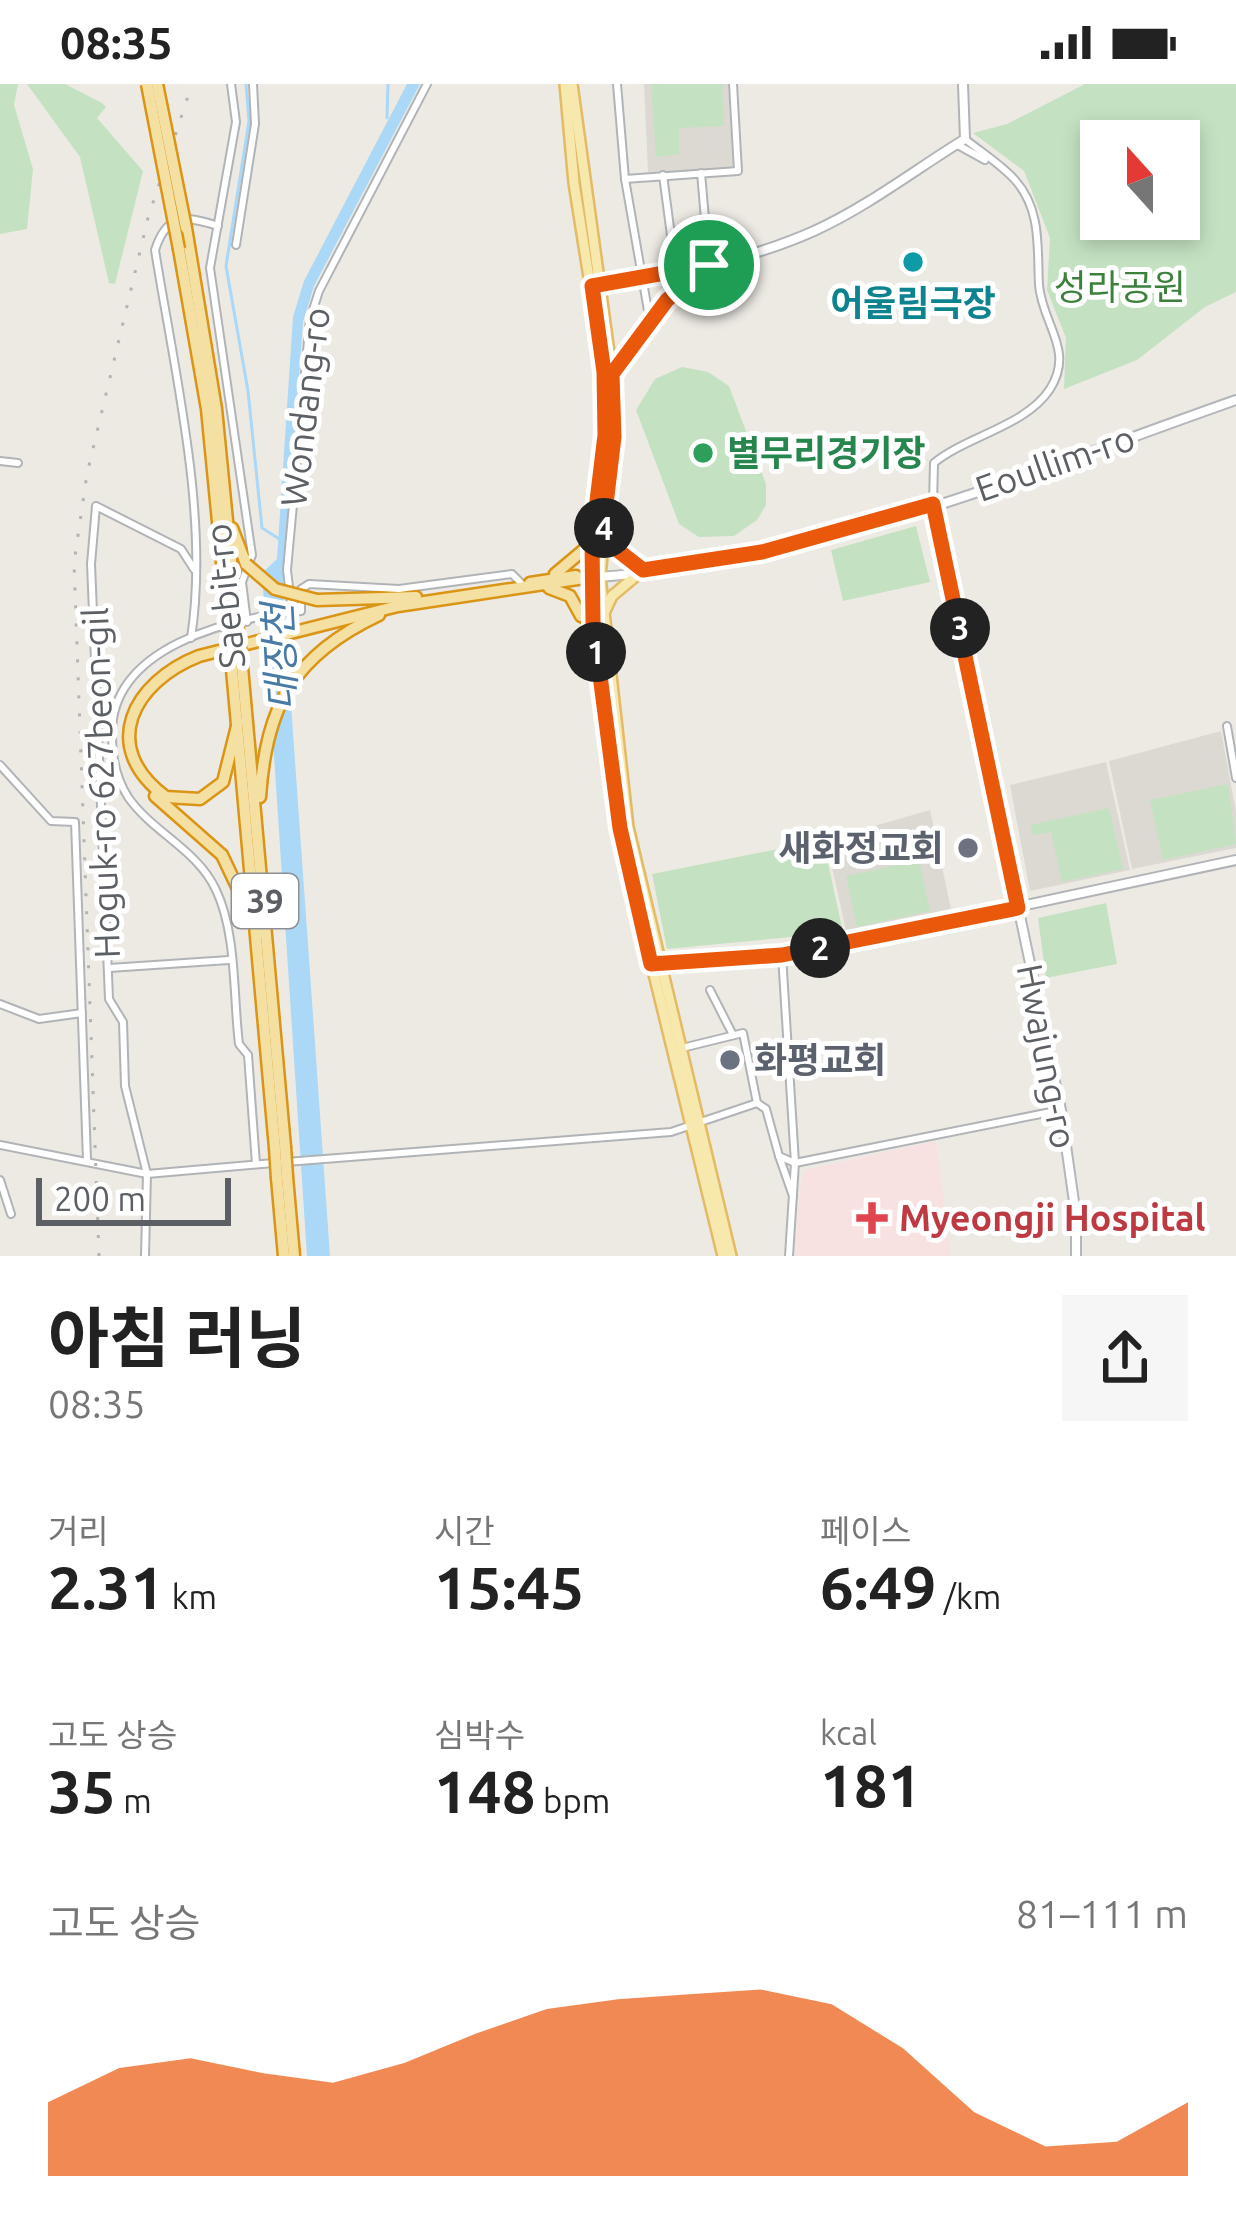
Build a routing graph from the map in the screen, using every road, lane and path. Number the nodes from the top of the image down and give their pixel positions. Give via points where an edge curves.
1 (147, 84) edge
2 (157, 84) edge
3 (231, 84) edge
4 (253, 84) edge
5 (427, 84) edge
6 (569, 84) edge
7 (617, 84) edge
8 (734, 84) edge
9 (963, 84) edge
10 (961, 142) junction
11 (701, 173) junction
12 (664, 176) junction
13 (625, 178) junction
14 (218, 226) junction
15 (236, 245) dead end
16 (709, 265) junction
17 (676, 274) junction
18 (640, 280) junction
19 (596, 286) junction
20 (650, 322) junction
21 (612, 374) junction
22 (1236, 400) edge
23 (0, 461) edge
24 (17, 463) dead end
25 (933, 504) junction
26 (226, 511) junction
27 (597, 540) junction
28 (194, 569) junction
29 (643, 570) junction
30 (596, 577) junction
31 (547, 583) junction
32 (522, 584) junction
33 (435, 595) junction
34 (398, 606) junction
35 (290, 612) junction
36 (231, 613) junction
37 (598, 620) junction
38 (251, 621) junction
39 (316, 622) junction
40 (191, 638) junction
41 (241, 649) junction
42 (96, 706) junction
43 (114, 706) junction
44 (238, 722) junction
45 (1227, 726) dead end
46 (0, 765) edge
47 (1236, 778) edge
48 (118, 781) junction
49 (100, 792) junction
50 (258, 827) junction
51 (1236, 860) edge
52 (1018, 908) junction
53 (259, 933) junction
54 (782, 955) junction
55 (229, 960) junction
56 (654, 963) junction
57 (109, 968) junction
58 (710, 990) dead end
59 (0, 1004) edge
60 (82, 1013) junction
61 (733, 1035) junction
62 (680, 1048) junction
63 (757, 1103) junction
64 (1061, 1110) junction
65 (698, 1127) junction
66 (0, 1145) edge
67 (280, 1147) junction
68 (779, 1156) junction
69 (87, 1161) junction
70 (795, 1163) junction
71 (256, 1164) junction
72 (147, 1174) junction
73 (0, 1180) edge
74 (793, 1196) junction
75 (11, 1214) dead end
76 (289, 1250) edge
77 (146, 1256) edge
78 (727, 1256) edge
79 (789, 1256) edge
80 (1076, 1256) edge

1 - 36 highway, Saebit-ro / 39, bridge via 207,409
2 - 26 highway, Saebit-ro / 39, bridge via 216,409
3 - 14 street via 236,122
4 - 15 street via 255,124
5 - 35 street, Wondang-ro via 310,319
6 - 19 main road
7 - 13 street
8 - 11 street via 738,171
9 - 10 main road
10 - 16 main road via 812,232
10 - 25 street via 1016,181 1041,239 1039,289 1061,349 1060,369 1028,409 934,463
11 - 12 street
11 - 16 street
12 - 13 street
12 - 17 street
13 - 18 street
14 - 28 street via 173,219 155,250 185,443
14 - 38 street via 210,268 252,555 242,582
16 - 17 main road
16 - 20 street
17 - 18 main road
18 - 19 main road
18 - 20 street
19 - 21 main road
19 - 27 main road via 605,435
20 - 21 street
21 - 27 main road via 614,437
22 - 25 main road, Eoullim-ro
23 - 24 street
25 - 29 main road, Eoullim-ro via 762,552
25 - 52 main road, Hwajung-ro
26 - 33 highway, bridge via 246,564 274,589 317,600
26 - 36 highway, Saebit-ro / 39
27 - 29 main road
27 - 30 main road
27 - 31 highway
28 - 40 street
28 - 42 street, Hoguk-ro 627beon-gil via 182,549 96,506
29 - 30 main road, Eoullim-ro
29 - 37 main road
30 - 31 highway
30 - 37 main road
31 - 32 highway
31 - 34 highway
31 - 37 highway via 570,596 581,616
32 - 33 highway
32 - 35 street via 512,574 399,589 309,584 301,589 301,611
33 - 39 highway
34 - 39 highway
34 - 50 highway via 331,640 284,693 263,758
35 - 38 street
36 - 41 highway, Saebit-ro / 39, bridge
37 - 56 main road via 620,828
38 - 40 street
39 - 41 highway
40 - 43 street via 138,670
41 - 44 highway, Saebit-ro / 39
41 - 44 highway via 199,656 156,677 135,705 131,752 166,797 200,799 224,782
41 - 50 highway, Saebit-ro / 39
41 - 53 highway via 154,671 130,703 126,751 143,784 222,855
42 - 43 street
42 - 49 street, Hoguk-ro 627beon-gil
43 - 48 street
44 - 53 highway, Saebit-ro / 39
45 - 47 street
46 - 60 street via 51,821 75,822
48 - 49 street
48 - 55 street via 216,888
49 - 57 street, Hoguk-ro 627beon-gil
50 - 67 highway, Saebit-ro / 39
51 - 52 main road
52 - 54 main road
52 - 64 main road, Hwajung-ro
53 - 67 highway, Saebit-ro / 39
54 - 56 main road
54 - 70 street
55 - 57 street
55 - 71 street via 239,1044 248,1055
56 - 62 main road
56 - 65 main road
57 - 72 street, Hoguk-ro 627beon-gil
58 - 61 street
59 - 60 street via 39,1018
60 - 69 street
61 - 62 street
61 - 63 street via 743,1033
62 - 65 main road
63 - 65 street
63 - 68 street via 766,1109
64 - 70 street
64 - 80 main road, Hwajung-ro
65 - 71 street
65 - 78 main road
66 - 69 street
67 - 76 highway, Saebit-ro / 39, bridge
68 - 70 street
68 - 74 street
69 - 72 street
70 - 74 street
71 - 72 street
72 - 77 street, Hoguk-ro 627beon-gil
73 - 75 street
74 - 79 street

